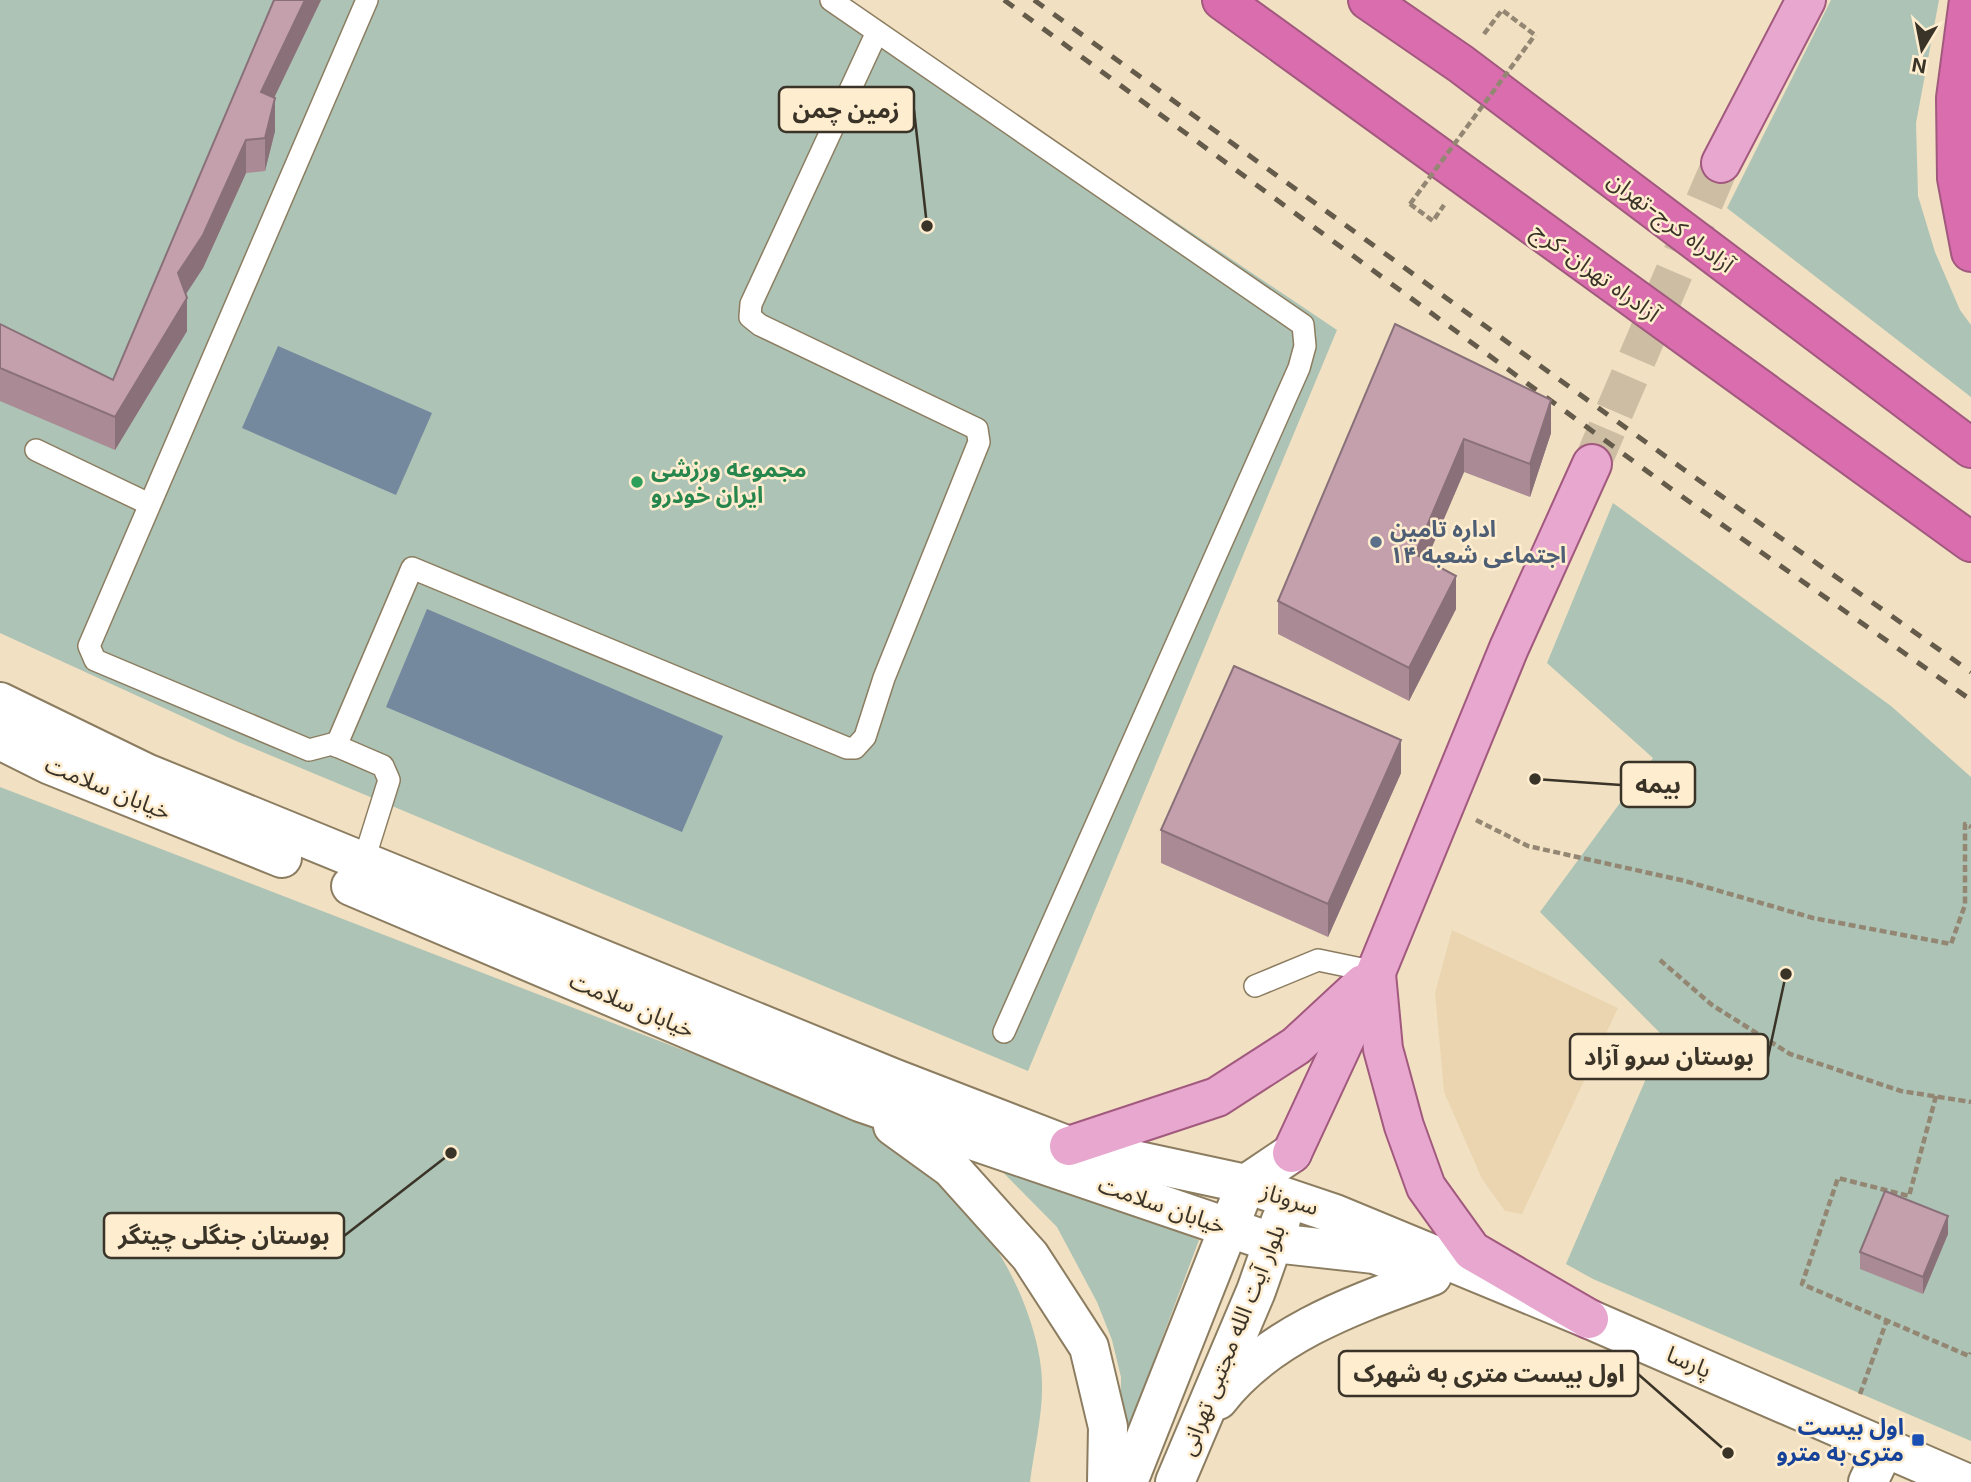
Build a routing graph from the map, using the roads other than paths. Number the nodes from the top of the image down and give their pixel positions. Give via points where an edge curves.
1 (367, 0) edge
2 (831, 0) edge
3 (1222, 0) edge
4 (1368, 0) edge
5 (1806, 0) edge
6 (1969, 0) edge
7 (877, 32) junction
8 (1721, 163) tunnel mouth
9 (1971, 252) edge
10 (1971, 448) edge
11 (36, 450) dead end
12 (1592, 464) tunnel mouth
13 (149, 504) junction
14 (1971, 542) edge
15 (0, 702) edge
16 (0, 740) edge
17 (337, 746) junction
18 (363, 863) junction
19 (1376, 972) junction
20 (1255, 986) dead end
21 (1004, 1032) dead end
22 (860, 1102) junction
23 (1069, 1146) junction
24 (1292, 1153) junction
25 (1246, 1185) junction
26 (1288, 1197) junction
27 (1335, 1214) joint
28 (1230, 1227) junction
29 (1274, 1243) junction
30 (1432, 1276) junction
31 (1589, 1319) junction
32 (1197, 1427) junction
33 (1883, 1470) edge
34 (1107, 1482) edge
35 (1128, 1482) edge
36 (1175, 1482) edge
37 (1964, 1482) edge

1 - 13 lane
2 - 7 lane
3 - 14 highway, آزادراه تهران-کرج
4 - 10 highway, آزادراه کرج-تهران via 1461,64
5 - 8 main road
6 - 9 highway via 1956,98 1957,178
7 - 17 lane via 751,304 750,317 977,429 979,442 884,678 865,737 855,748 847,748 412,568
7 - 21 lane via 1303,325 1305,346 1299,368
11 - 13 lane
12 - 19 main road via 1509,648
13 - 17 lane via 95,627 89,646 95,660 309,750
15 - 18 main road, خیابان سلامت via 146,774
16 - 22 main road, خیابان سلامت
17 - 18 lane via 383,766 389,780
18 - 23 main road, خیابان سلامت
19 - 20 lane via 1318,960
19 - 23 main road via 1296,1046 1217,1097
19 - 24 main road
19 - 31 main road via 1383,1049 1426,1186 1472,1251
22 - 28 main road, خیابان سلامت
22 - 34 main road via 951,1167 1030,1256 1089,1347 1108,1427
23 - 25 main road, خیابان سلامت
24 - 25 main road
24 - 26 main road, بلوار آیت الله مجتبی تهرانی
25 - 26 main road, سروناز
25 - 28 main road, بلوار آیت الله مجتبی تهرانی
26 - 27 main road, سروناز
26 - 29 main road, بلوار آیت الله مجتبی تهرانی
27 - 31 main road, پارسا
28 - 29 main road, خیابان سلامت
28 - 35 main road, بلوار آیت الله مجتبی تهرانی
29 - 30 main road, پارسا via 1374,1254
29 - 32 main road, بلوار آیت الله مجتبی تهرانی
30 - 32 main road via 1324,1318 1276,1348 1234,1380
30 - 33 main road, پارسا
31 - 33 main road, پارسا
32 - 36 main road, بلوار آیت الله مجتبی تهرانی
33 - 37 main road, پارسا

